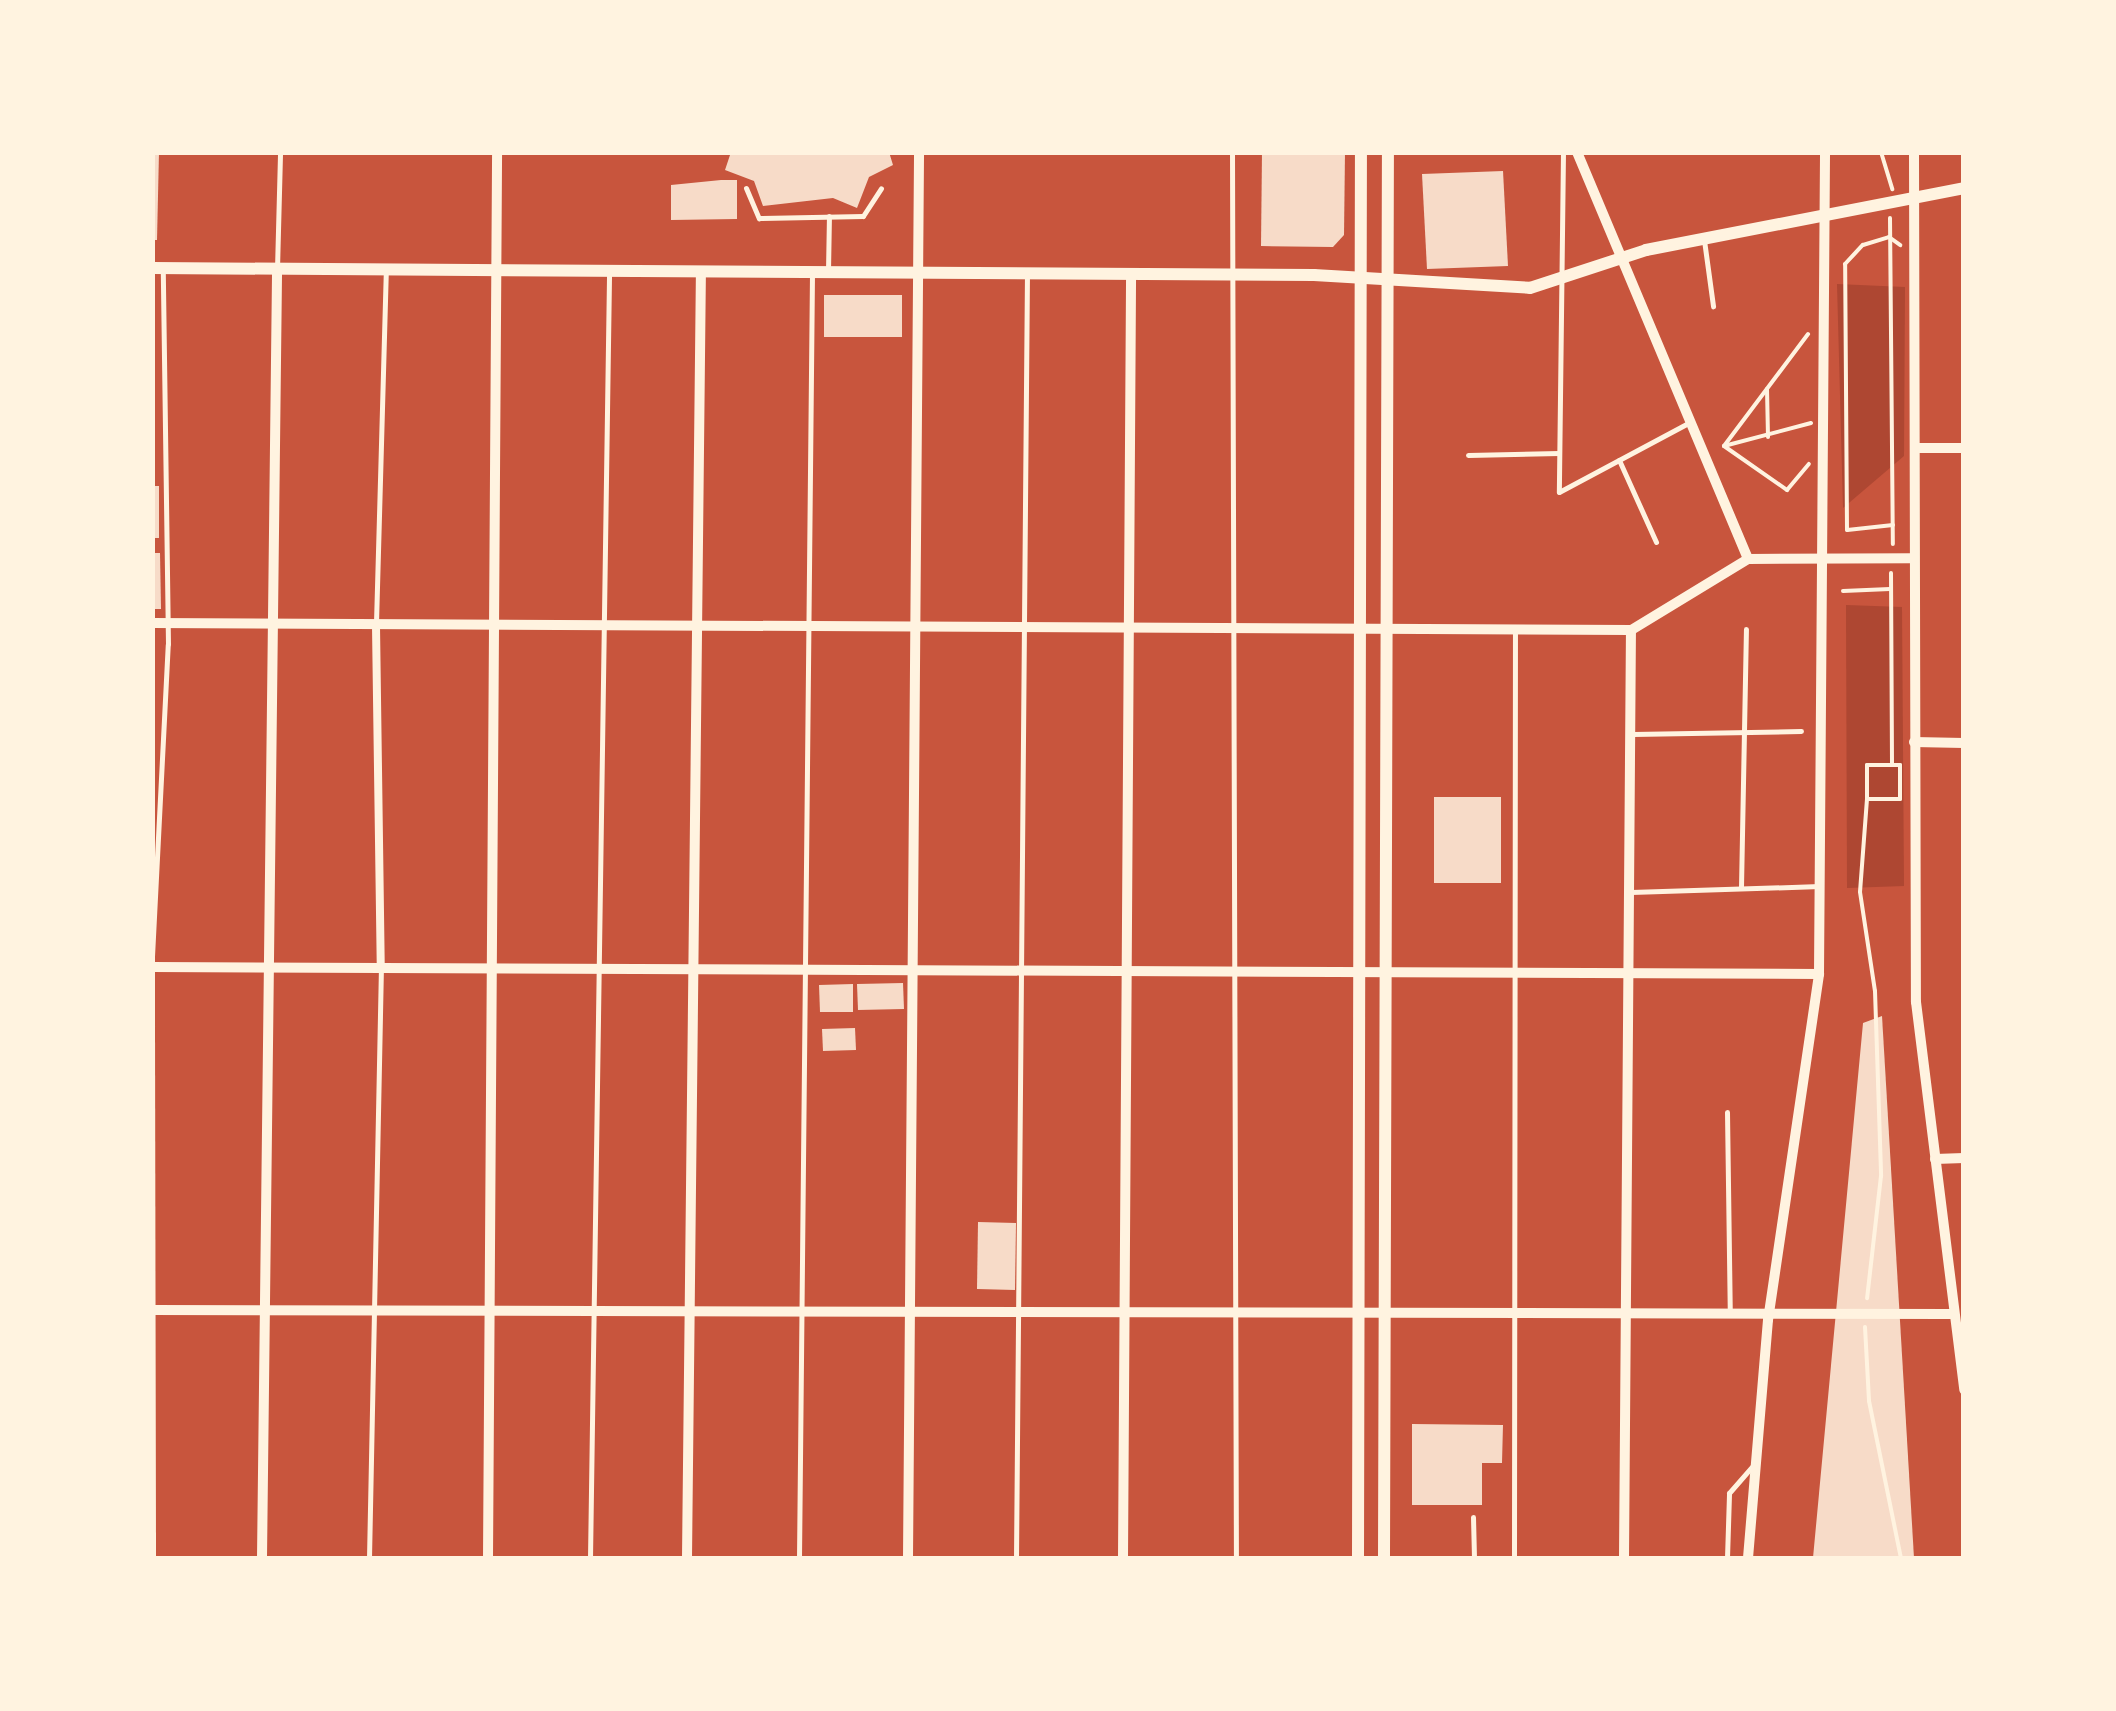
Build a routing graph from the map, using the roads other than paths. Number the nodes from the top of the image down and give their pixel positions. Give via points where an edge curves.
1 (280, 152) edge
2 (497, 152) edge
3 (919, 152) edge
4 (1232, 152) edge
5 (1361, 152) edge
6 (1388, 152) edge
7 (1563, 152) edge
8 (1577, 152) edge
9 (1825, 152) edge
10 (1914, 152) edge
11 (746, 188) dead end
12 (882, 188) dead end
13 (1964, 188) edge
14 (1916, 199) junction
15 (830, 216) junction
16 (1828, 217) junction
17 (1704, 240) junction
18 (1620, 258) junction
19 (386, 268) junction
20 (497, 268) junction
21 (158, 269) edge
22 (277, 269) junction
23 (609, 270) junction
24 (828, 270) junction
25 (812, 271) junction
26 (701, 272) junction
27 (916, 272) junction
28 (1027, 275) junction
29 (1131, 275) junction
30 (1234, 276) junction
31 (1555, 278) junction
32 (1358, 280) junction
33 (1385, 283) junction
34 (1712, 306) dead end
35 (1688, 423) junction
36 (1916, 448) junction
37 (1964, 448) edge
38 (1558, 453) junction
39 (1468, 455) dead end
40 (1619, 460) junction
41 (1656, 542) dead end
42 (1912, 558) junction
43 (1748, 559) junction
44 (1825, 561) junction
45 (274, 622) junction
46 (152, 623) edge
47 (168, 623) junction
48 (376, 626) junction
49 (494, 626) junction
50 (915, 626) junction
51 (598, 627) junction
52 (696, 627) junction
53 (810, 627) junction
54 (1020, 627) junction
55 (1132, 628) junction
56 (1360, 629) junction
57 (1386, 629) junction
58 (1746, 629) dead end
59 (1240, 630) junction
60 (1515, 630) junction
61 (1631, 630) junction
62 (1802, 731) dead end
63 (1744, 733) junction
64 (1632, 734) junction
65 (1914, 742) junction
66 (1964, 743) edge
67 (1823, 886) junction
68 (1740, 887) junction
69 (1630, 892) junction
70 (152, 956) edge
71 (266, 964) junction
72 (380, 965) junction
73 (492, 966) junction
74 (604, 966) junction
75 (693, 967) junction
76 (152, 968) edge
77 (807, 968) junction
78 (912, 968) junction
79 (1023, 969) junction
80 (1129, 969) junction
81 (1235, 970) junction
82 (1361, 972) junction
83 (1387, 973) junction
84 (1514, 974) junction
85 (1819, 974) junction
86 (1628, 976) junction
87 (152, 1026) edge
88 (1727, 1112) dead end
89 (1964, 1158) edge
90 (1935, 1159) junction
91 (154, 1310) edge
92 (264, 1310) junction
93 (377, 1311) junction
94 (490, 1312) junction
95 (596, 1312) junction
96 (690, 1313) junction
97 (807, 1314) junction
98 (910, 1314) junction
99 (1954, 1314) junction
100 (1020, 1315) junction
101 (1125, 1316) junction
102 (1239, 1316) junction
103 (1360, 1318) junction
104 (1385, 1318) junction
105 (1516, 1318) junction
106 (1730, 1318) junction
107 (1626, 1319) junction
108 (1768, 1320) junction
109 (1964, 1390) edge
110 (1753, 1465) junction
111 (1473, 1517) dead end
112 (154, 1558) edge
113 (262, 1558) edge
114 (369, 1558) edge
115 (488, 1558) edge
116 (590, 1558) edge
117 (687, 1558) edge
118 (798, 1558) edge
119 (908, 1558) edge
120 (1016, 1558) edge
121 (1123, 1558) edge
122 (1236, 1558) edge
123 (1358, 1558) edge
124 (1384, 1558) edge
125 (1474, 1558) edge
126 (1514, 1558) edge
127 (1624, 1558) edge
128 (1728, 1558) edge
129 (1748, 1558) edge

1 - 22 lane
2 - 20 street
3 - 27 street
4 - 30 lane
5 - 32 street
6 - 33 street
7 - 31 lane
8 - 18 street
9 - 16 street
10 - 14 street
11 - 15 lane via 759,218
12 - 15 lane via 864,216
13 - 14 street
14 - 16 street
14 - 36 street
15 - 24 lane
16 - 17 street
16 - 44 street
17 - 18 street
17 - 34 lane
18 - 31 street
18 - 35 street
19 - 20 street
19 - 22 street
19 - 48 lane
20 - 23 street
20 - 49 street
21 - 22 street
21 - 47 lane
22 - 45 street
23 - 26 street
23 - 51 lane
24 - 25 street
24 - 27 street
25 - 26 street
25 - 53 lane
26 - 52 street
27 - 28 street
27 - 50 street
28 - 29 street
28 - 54 lane
29 - 30 street
29 - 55 street
30 - 32 street
30 - 59 lane
31 - 33 street via 1530,288
31 - 38 lane
32 - 33 street
32 - 56 street
33 - 57 street
35 - 40 lane
35 - 43 street
36 - 37 street
36 - 42 street
38 - 39 lane
38 - 40 lane via 1559,492
40 - 41 lane
42 - 44 street
42 - 65 street
43 - 44 street
43 - 61 street
44 - 67 street
45 - 47 street
45 - 48 street
45 - 71 street
46 - 47 street
47 - 70 lane
48 - 49 street
48 - 72 street
49 - 51 street
49 - 73 street
50 - 53 street
50 - 54 street
50 - 78 street
51 - 52 street
51 - 74 lane
52 - 53 street
52 - 75 street
53 - 77 lane
54 - 55 street
54 - 79 lane
55 - 59 street
55 - 80 street
56 - 57 street
56 - 59 street
56 - 82 street
57 - 60 street
57 - 83 street
58 - 63 lane
59 - 81 lane
60 - 61 street
60 - 84 lane
61 - 64 street
62 - 63 lane
63 - 64 lane
63 - 68 lane
64 - 69 street
65 - 66 street
65 - 90 street via 1916,1002
67 - 68 lane
67 - 85 street
68 - 69 lane
69 - 86 street
71 - 72 street
71 - 76 street
71 - 92 street
72 - 73 street
72 - 93 lane
73 - 74 street
73 - 94 street
74 - 75 street
74 - 95 lane
75 - 77 street
75 - 96 street
77 - 78 street
77 - 97 lane
78 - 79 street
78 - 98 street
79 - 80 street
79 - 100 lane
80 - 81 street
80 - 101 street
81 - 82 street
81 - 102 lane
82 - 83 street
82 - 103 street
83 - 84 street
83 - 104 street
84 - 86 street
84 - 105 lane
85 - 86 street
85 - 108 street
86 - 107 street
87 - 91 lane
88 - 106 lane
89 - 90 street
90 - 99 street
91 - 92 street
91 - 112 lane
92 - 93 street
92 - 113 street
93 - 94 street
93 - 114 lane
94 - 95 street
94 - 115 street
95 - 96 street
95 - 116 lane
96 - 97 street
96 - 117 street
97 - 98 street
97 - 118 lane
98 - 100 street
98 - 119 street
99 - 108 street
99 - 109 street
100 - 101 street
100 - 120 lane
101 - 102 street
101 - 121 street
102 - 103 street
102 - 122 lane
103 - 104 street
103 - 123 street
104 - 105 street
104 - 124 street
105 - 107 street
105 - 126 lane
106 - 107 street
106 - 108 street
107 - 127 street
108 - 110 street
110 - 128 lane via 1729,1493
110 - 129 street
111 - 125 lane

